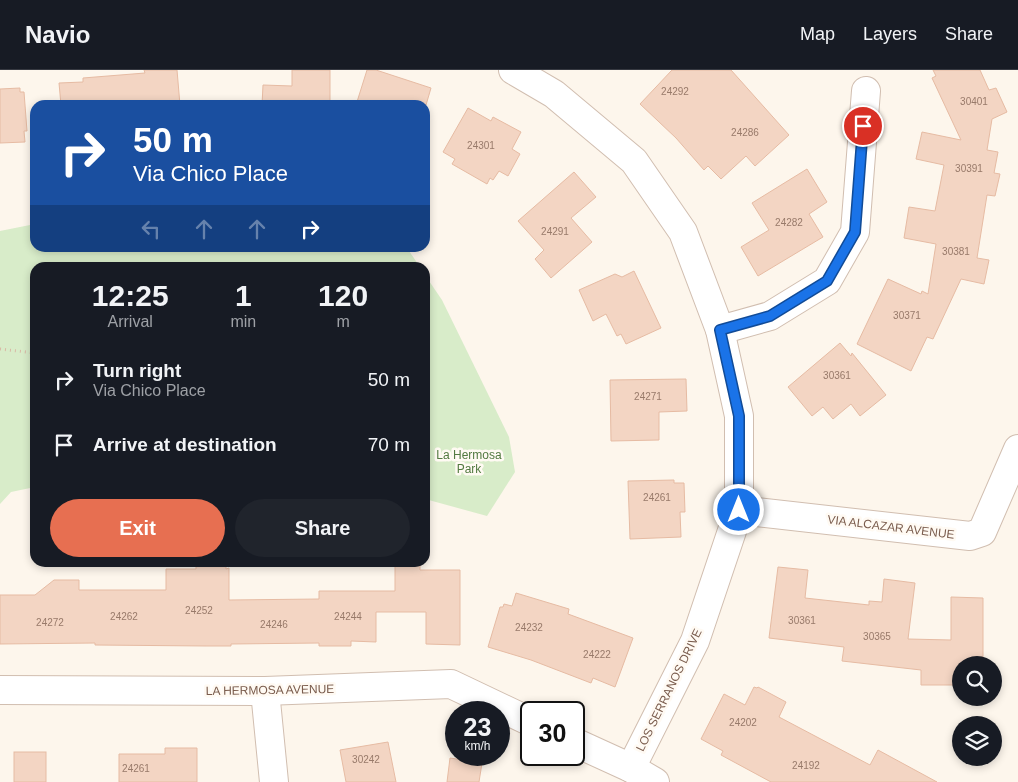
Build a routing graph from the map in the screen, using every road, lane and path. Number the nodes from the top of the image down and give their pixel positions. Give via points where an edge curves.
1 (514, 70) edge
2 (866, 91) dead end
3 (720, 330) junction
4 (0, 349) edge
5 (30, 352) edge
6 (1018, 448) edge
7 (739, 510) junction
8 (0, 690) edge
9 (265, 691) junction
10 (520, 717) edge
11 (585, 747) edge
12 (631, 768) junction
13 (274, 782) edge
14 (655, 782) edge

1 - 3 street, LOS SERRANOS DRIVE via 554,94 634,161 683,232
2 - 3 street via 855,232 827,281 770,316
3 - 7 street, LOS SERRANOS DRIVE via 739,416
4 - 5 path
6 - 7 street, VIA ALCAZAR AVENUE via 982,532 970,536
7 - 12 street, LOS SERRANOS DRIVE via 695,641
8 - 9 street, LA HERMOSA AVENUE
9 - 10 street, LA HERMOSA AVENUE via 451,684
9 - 13 street
11 - 12 street
12 - 14 street

